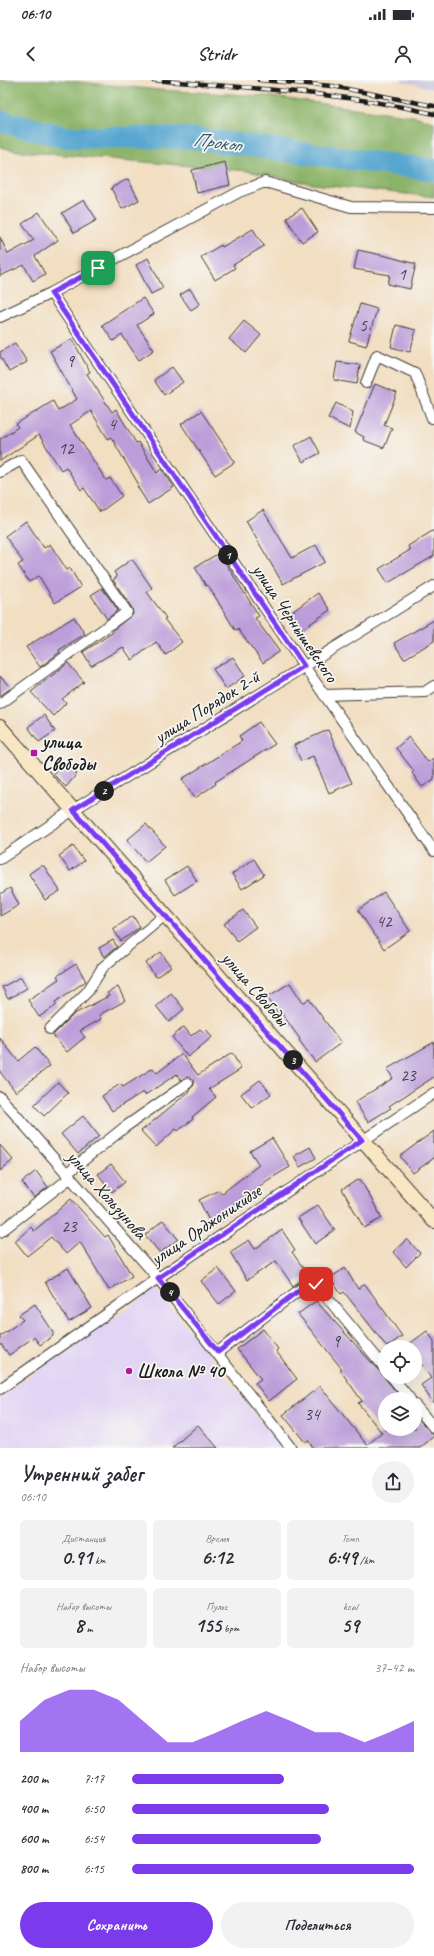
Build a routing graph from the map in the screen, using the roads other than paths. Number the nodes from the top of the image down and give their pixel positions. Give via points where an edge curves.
1 (434, 208) edge
2 (51, 293) junction
3 (0, 317) edge
4 (366, 383) dead end
5 (434, 418) edge
6 (0, 472) edge
7 (434, 586) edge
8 (304, 666) junction
9 (434, 686) edge
10 (324, 695) junction
11 (0, 704) edge
12 (0, 727) edge
13 (73, 810) junction
14 (434, 851) edge
15 (0, 859) edge
16 (165, 915) junction
17 (50, 1029) dead end
18 (188, 1083) dead end
19 (434, 1093) edge
20 (0, 1097) edge
21 (362, 1140) junction
22 (68, 1176) junction
23 (434, 1221) edge
24 (0, 1232) edge
25 (158, 1278) junction
26 (218, 1352) junction
27 (378, 1359) edge
28 (398, 1384) edge
29 (0, 1388) edge
30 (404, 1392) edge
31 (422, 1413) edge
32 (434, 1428) edge
33 (291, 1448) edge

1 - 2 street via 351,207 265,182 239,192
2 - 3 street
2 - 8 street, улица Чернышевского
4 - 5 street via 377,355 415,373
6 - 11 street via 21,460 127,612
7 - 8 street, улица Порядок 2-й
8 - 10 street, улица Чернышевского
8 - 13 street, улица Порядок 2-й
9 - 10 street via 425,692
10 - 14 street, улица Чернышевского
12 - 13 main road, улица Свободы
13 - 15 street, улица Порядок 2-й
13 - 16 main road, улица Свободы
16 - 17 street via 103,967 88,991
16 - 21 main road, улица Свободы
18 - 22 street via 125,1127
19 - 21 street, улица Орджоникидзе
20 - 22 street, улица Хользунова
21 - 23 main road, улица Свободы
21 - 25 street, улица Орджоникидзе
22 - 24 street
22 - 25 street, улица Хользунова
25 - 26 street, улица Хользунова
25 - 29 street, улица Орджоникидзе
26 - 27 street via 312,1282
26 - 33 street, улица Хользунова
28 - 30 street
31 - 32 street

